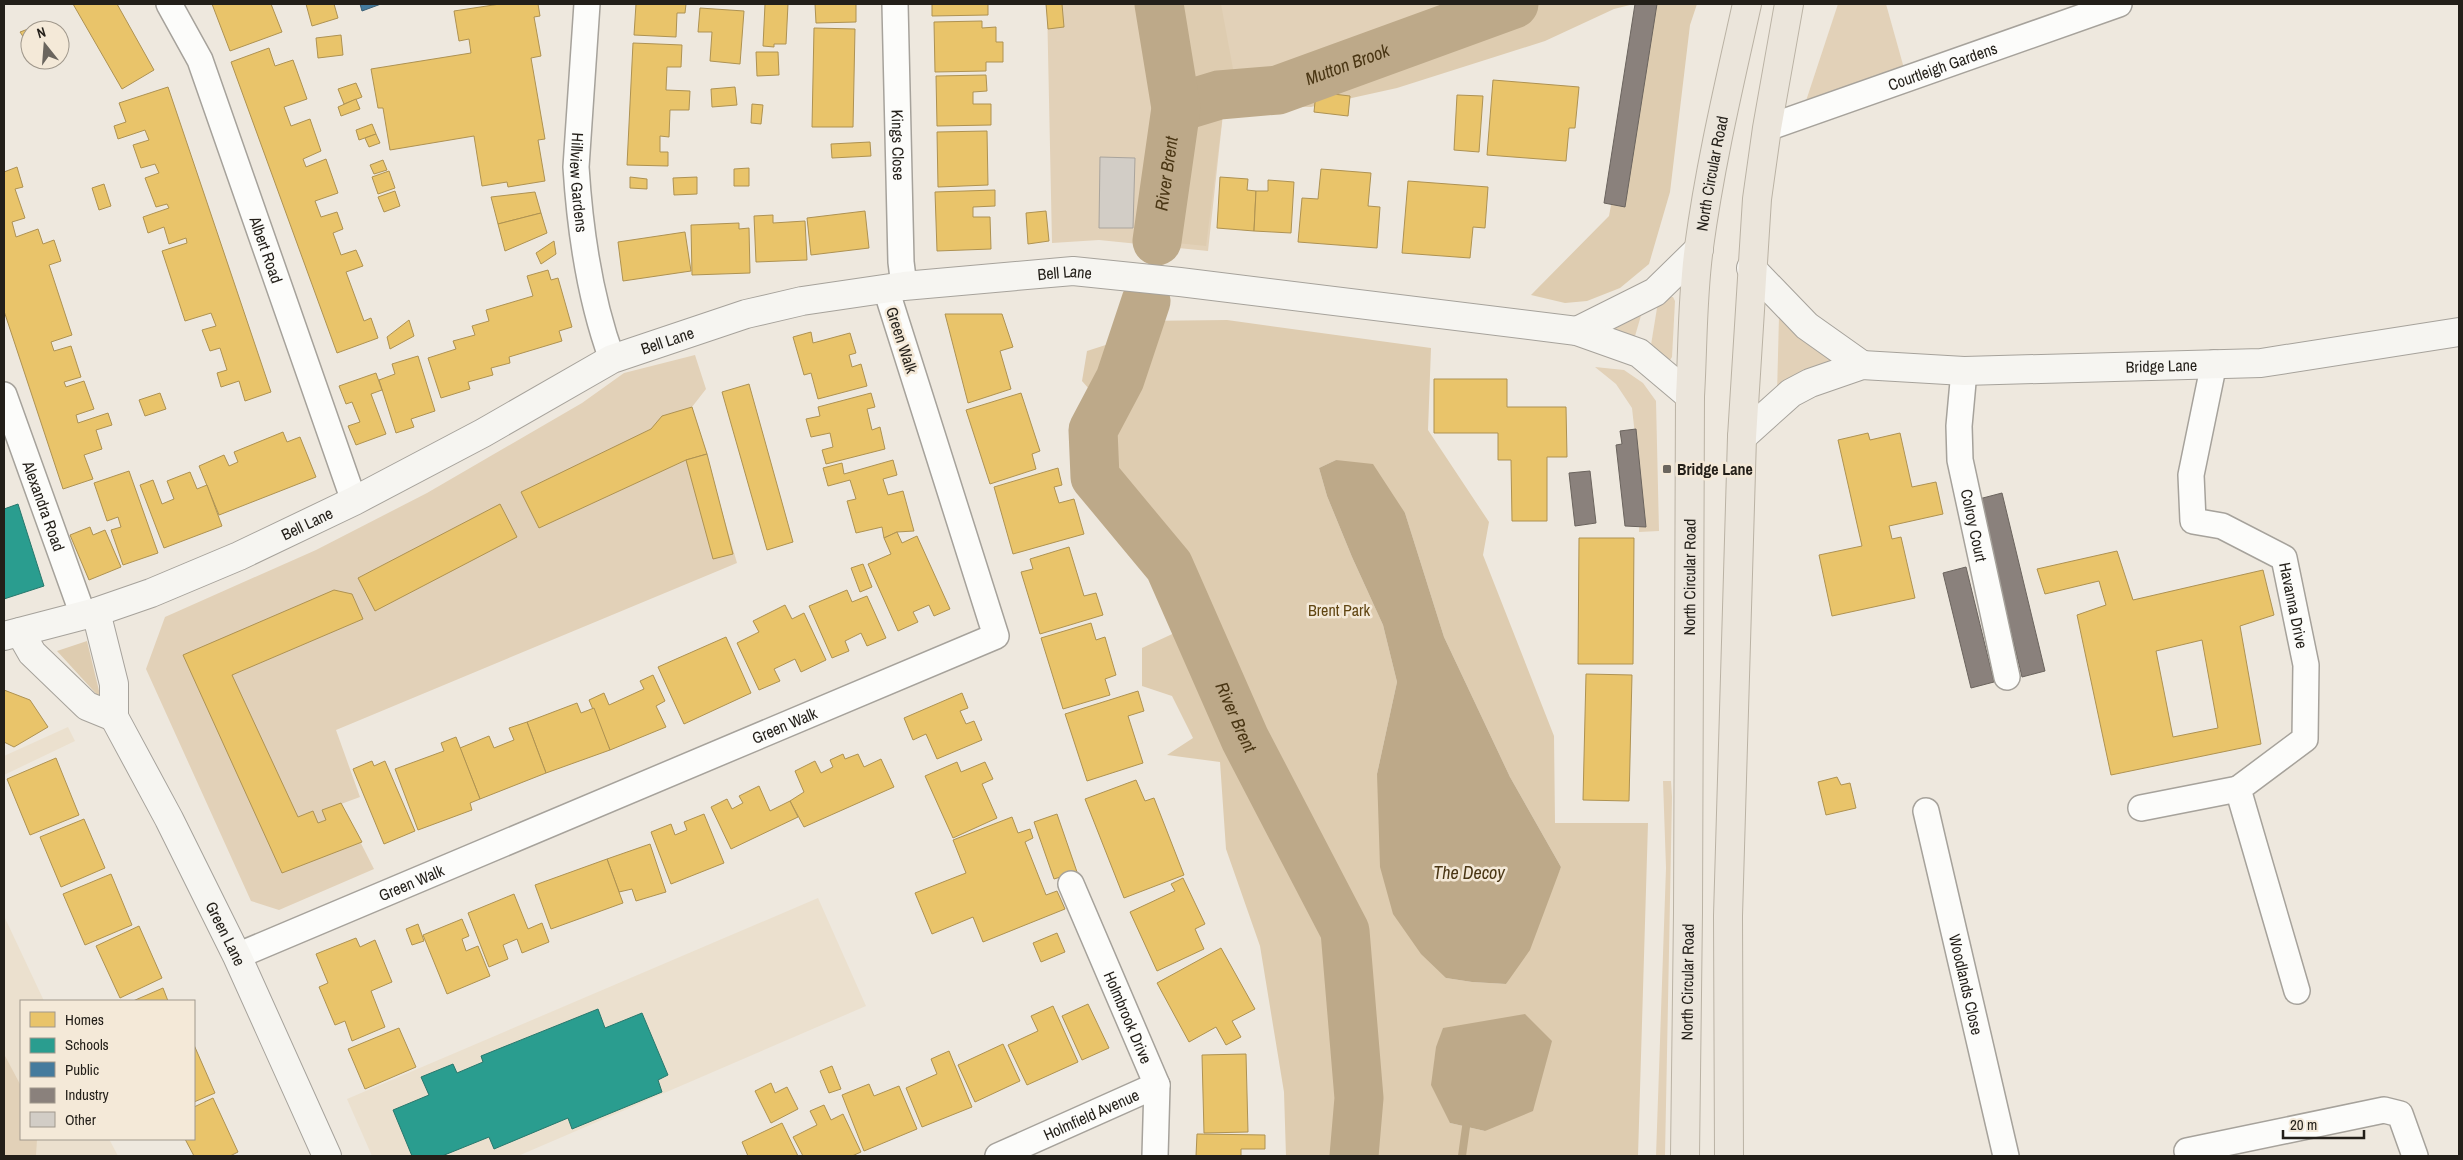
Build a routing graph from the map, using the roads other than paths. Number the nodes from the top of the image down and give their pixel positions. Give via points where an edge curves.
1 (169, 4) edge
2 (587, 4) edge
3 (895, 4) edge
4 (1747, 4) edge
5 (1789, 4) edge
6 (2119, 4) edge
7 (1767, 128) junction
8 (1699, 249) junction
9 (1752, 268) junction
10 (895, 287) junction
11 (1577, 331) junction
12 (2459, 332) edge
13 (612, 358) junction
14 (2214, 363) junction
15 (1862, 364) junction
16 (1964, 371) junction
17 (4, 395) edge
18 (1690, 396) junction
19 (1742, 437) junction
20 (354, 501) junction
21 (90, 613) junction
22 (12, 634) edge
23 (2007, 677) dead end
24 (114, 717) junction
25 (2238, 789) junction
26 (2141, 808) dead end
27 (1926, 811) dead end
28 (1071, 884) dead end
29 (237, 956) junction
30 (2297, 991) dead end
31 (1157, 1085) junction
32 (2187, 1151) dead end
33 (327, 1156) edge
34 (998, 1156) edge
35 (1155, 1156) edge
36 (1685, 1156) edge
37 (1729, 1156) edge
38 (2006, 1156) edge
39 (2415, 1156) edge

1 - 20 street, Albert Road via 200,60
2 - 13 street, Hillview Gardens via 576,167 595,299
3 - 10 street, Kings Close via 901,262
4 - 8 highway, North Circular Road via 1717,137
5 - 7 highway
6 - 7 street, Courtleigh Gardens
7 - 9 highway
8 - 11 street via 1655,292
8 - 18 highway, North Circular Road
9 - 15 street via 1807,326
9 - 19 highway
10 - 11 street, Bell Lane via 1073,271
10 - 13 street, Bell Lane via 802,301 746,314
10 - 29 street, Green Walk via 996,636
11 - 18 street via 1639,353
12 - 14 street, Bridge Lane via 2261,363
13 - 20 street, Bell Lane via 483,433
14 - 16 street, Bridge Lane
14 - 25 street, Havanna Drive via 2191,475 2193,522 2222,526 2284,558 2306,665 2305,739
15 - 16 street, Bridge Lane
15 - 19 street, Bridge Lane via 1791,393
16 - 23 street, Colroy Court via 1959,426 1960,460
17 - 21 street, Alexandra Road via 77,592
18 - 36 highway, North Circular Road
19 - 37 highway via 1728,916
20 - 21 street, Bell Lane via 152,593
21 - 22 street, Bell Lane
21 - 24 street, Green Lane via 114,684
22 - 24 street via 87,706
24 - 29 street, Green Lane
25 - 26 street, Havanna Drive
25 - 30 street
27 - 38 street, Woodlands Close
28 - 31 street, Holmbrook Drive
29 - 33 street, Green Lane
31 - 34 street, Holmfield Avenue
31 - 35 street, Holmbrook Drive
32 - 39 street via 2384,1110 2400,1114

